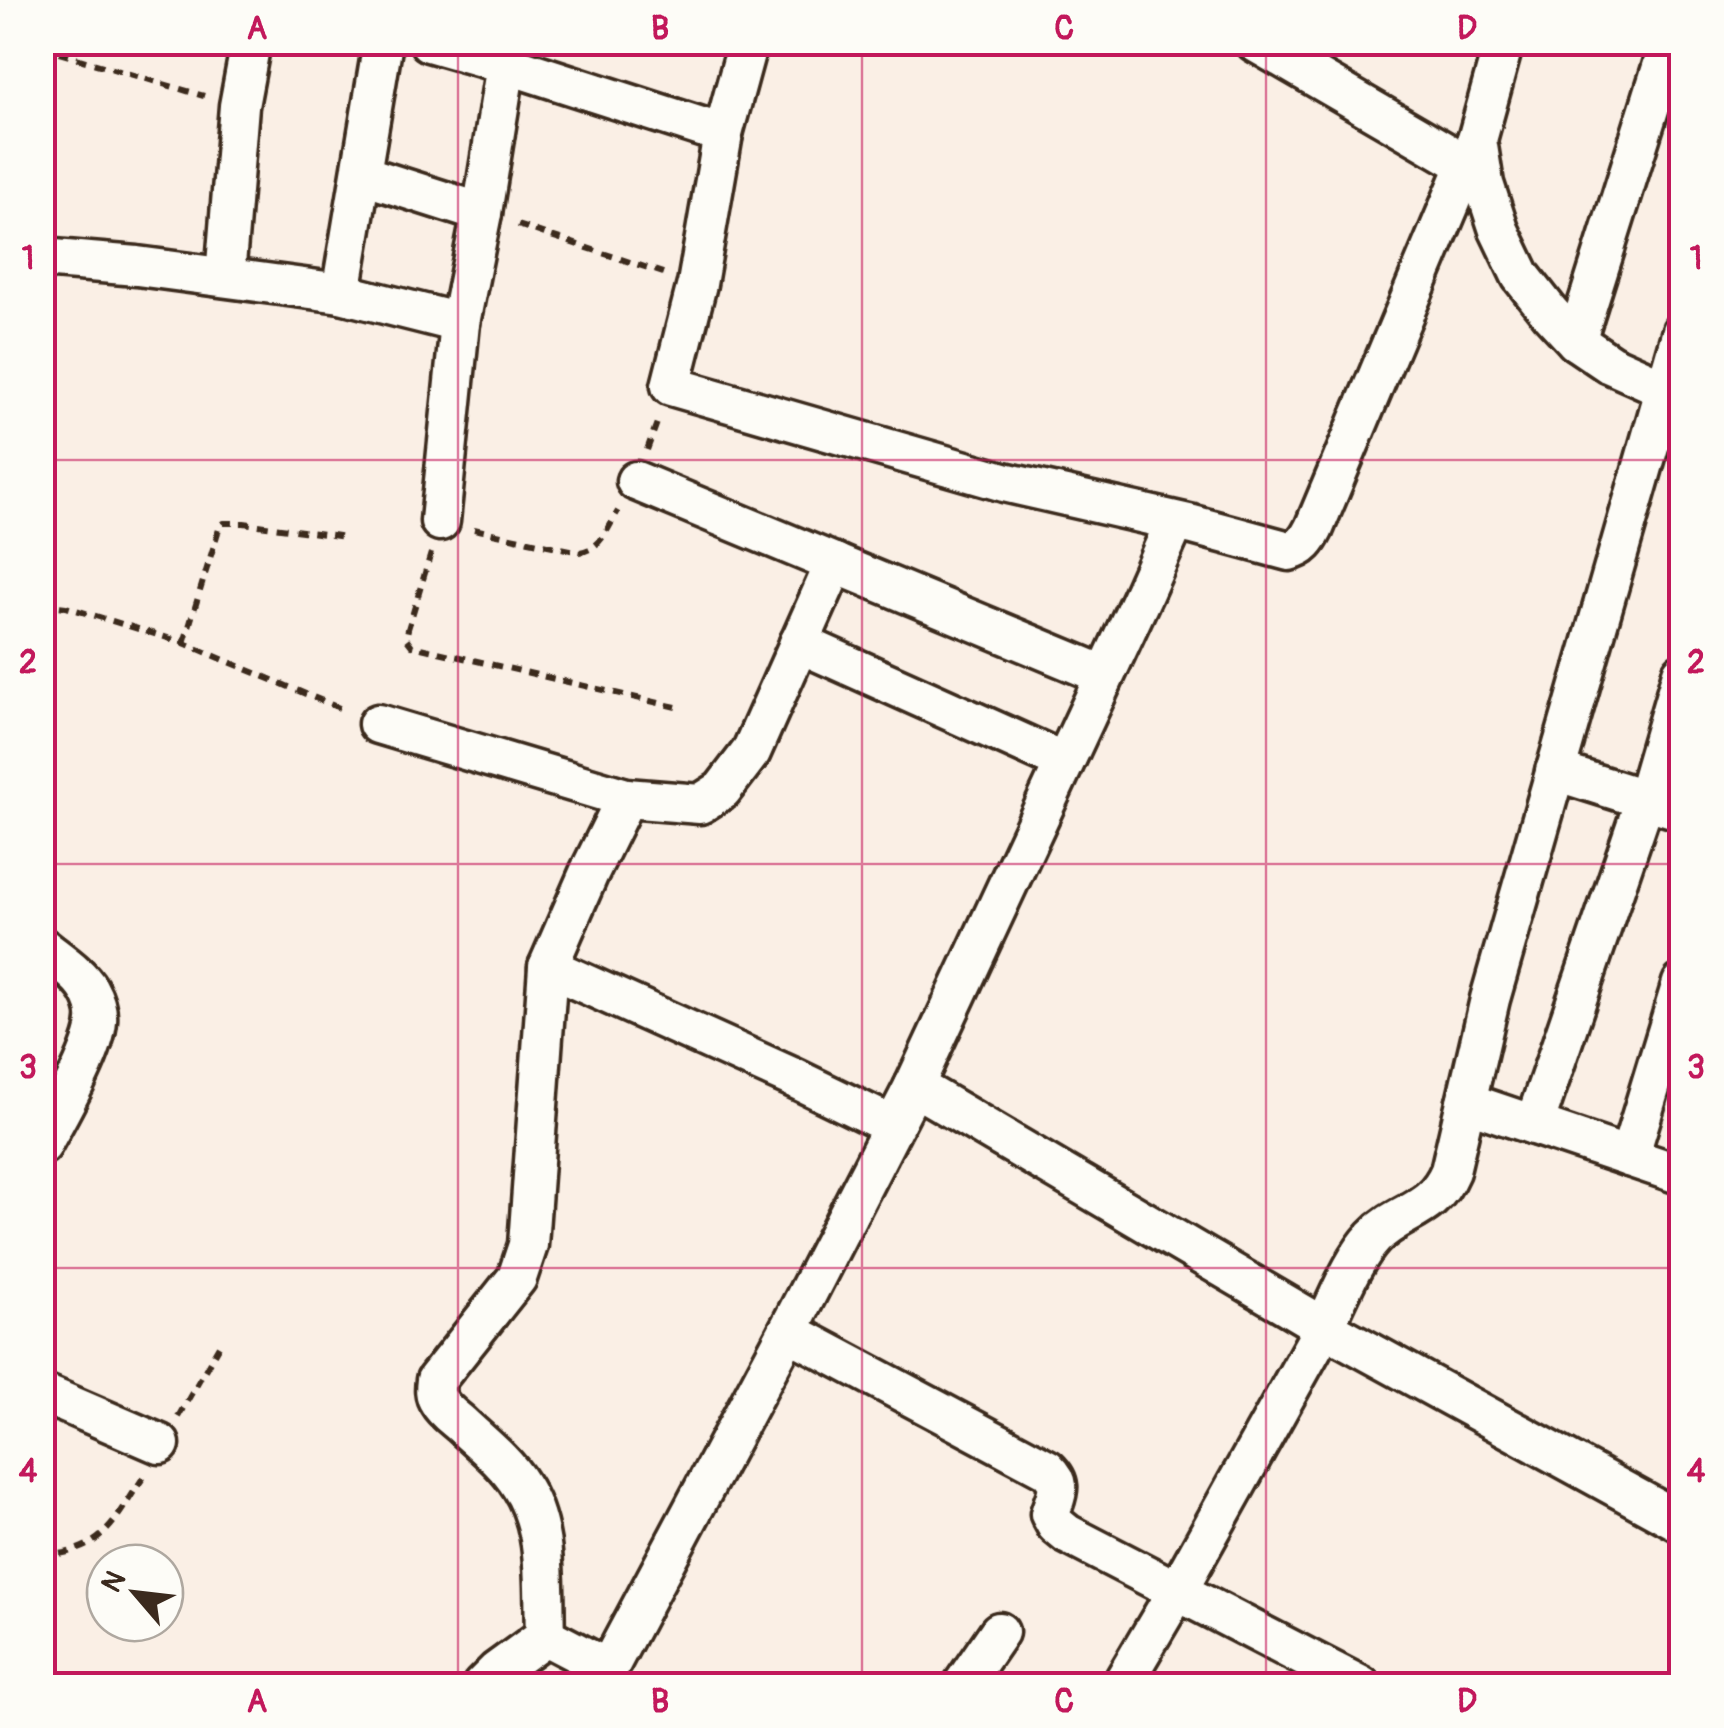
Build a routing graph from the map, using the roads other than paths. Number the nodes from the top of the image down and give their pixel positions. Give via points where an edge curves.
1 (251, 42) edge
2 (384, 42) edge
3 (429, 42) edge
4 (748, 42) edge
5 (1254, 42) edge
6 (1504, 42) edge
7 (1670, 42) edge
8 (506, 64) junction
9 (723, 134) junction
10 (1472, 152) junction
11 (362, 175) junction
12 (482, 213) junction
13 (42, 258) edge
14 (224, 276) junction
15 (341, 293) junction
16 (460, 323) junction
17 (1682, 331) edge
18 (1576, 341) junction
19 (1673, 392) edge
20 (636, 481) road end
21 (440, 521) road end
22 (1175, 522) junction
23 (835, 563) junction
24 (798, 643) junction
25 (1682, 674) edge
26 (1104, 675) junction
27 (378, 724) road end
28 (1064, 762) junction
29 (1555, 771) junction
30 (626, 798) junction
31 (1645, 800) junction
32 (1682, 812) edge
33 (42, 947) edge
34 (548, 967) junction
35 (1682, 984) edge
36 (914, 1086) junction
37 (1466, 1102) junction
38 (51, 1105) edge
39 (1534, 1125) junction
40 (893, 1126) junction
41 (42, 1145) edge
42 (1630, 1156) junction
43 (1682, 1175) edge
44 (1324, 1327) junction
45 (788, 1331) junction
46 (42, 1393) edge
47 (160, 1444) road end
48 (1682, 1523) edge
49 (1178, 1590) junction
50 (999, 1632) dead end
51 (545, 1636) junction
52 (607, 1677) edge
53 (482, 1686) edge
54 (962, 1686) edge
55 (1121, 1686) edge
56 (1361, 1686) edge

1 - 14 street
2 - 11 street
3 - 8 street
4 - 9 street
5 - 10 street
6 - 10 street
7 - 18 street
8 - 9 street
8 - 12 street
9 - 22 street via 671,386 1004,482
10 - 18 street via 1521,276
10 - 22 street via 1306,543 1289,551
11 - 12 street
11 - 15 street
12 - 16 street
13 - 14 street
14 - 15 street
15 - 16 street
16 - 21 street
17 - 19 street
18 - 19 street
19 - 29 street
20 - 23 street
22 - 26 street
23 - 24 street
23 - 26 street
24 - 28 street
24 - 30 street via 751,752 722,790 700,804
25 - 31 street
26 - 28 street
27 - 30 street
28 - 36 street
29 - 31 street
29 - 37 street
30 - 34 street
31 - 32 street
31 - 39 street
33 - 38 street via 82,980 97,1013 90,1047
34 - 40 street
34 - 51 street via 528,1244 517,1278 434,1390 444,1409 520,1483 534,1509
35 - 42 street
36 - 40 street
36 - 44 street
37 - 39 street
37 - 44 street via 1444,1186 1376,1235
38 - 41 street
39 - 42 street
40 - 45 street
42 - 43 street
44 - 48 street
44 - 49 street
45 - 49 street via 1047,1469 1059,1486 1050,1514 1056,1525
45 - 52 street
46 - 47 street
49 - 55 street
49 - 56 street
50 - 54 street
51 - 52 street
51 - 53 street

